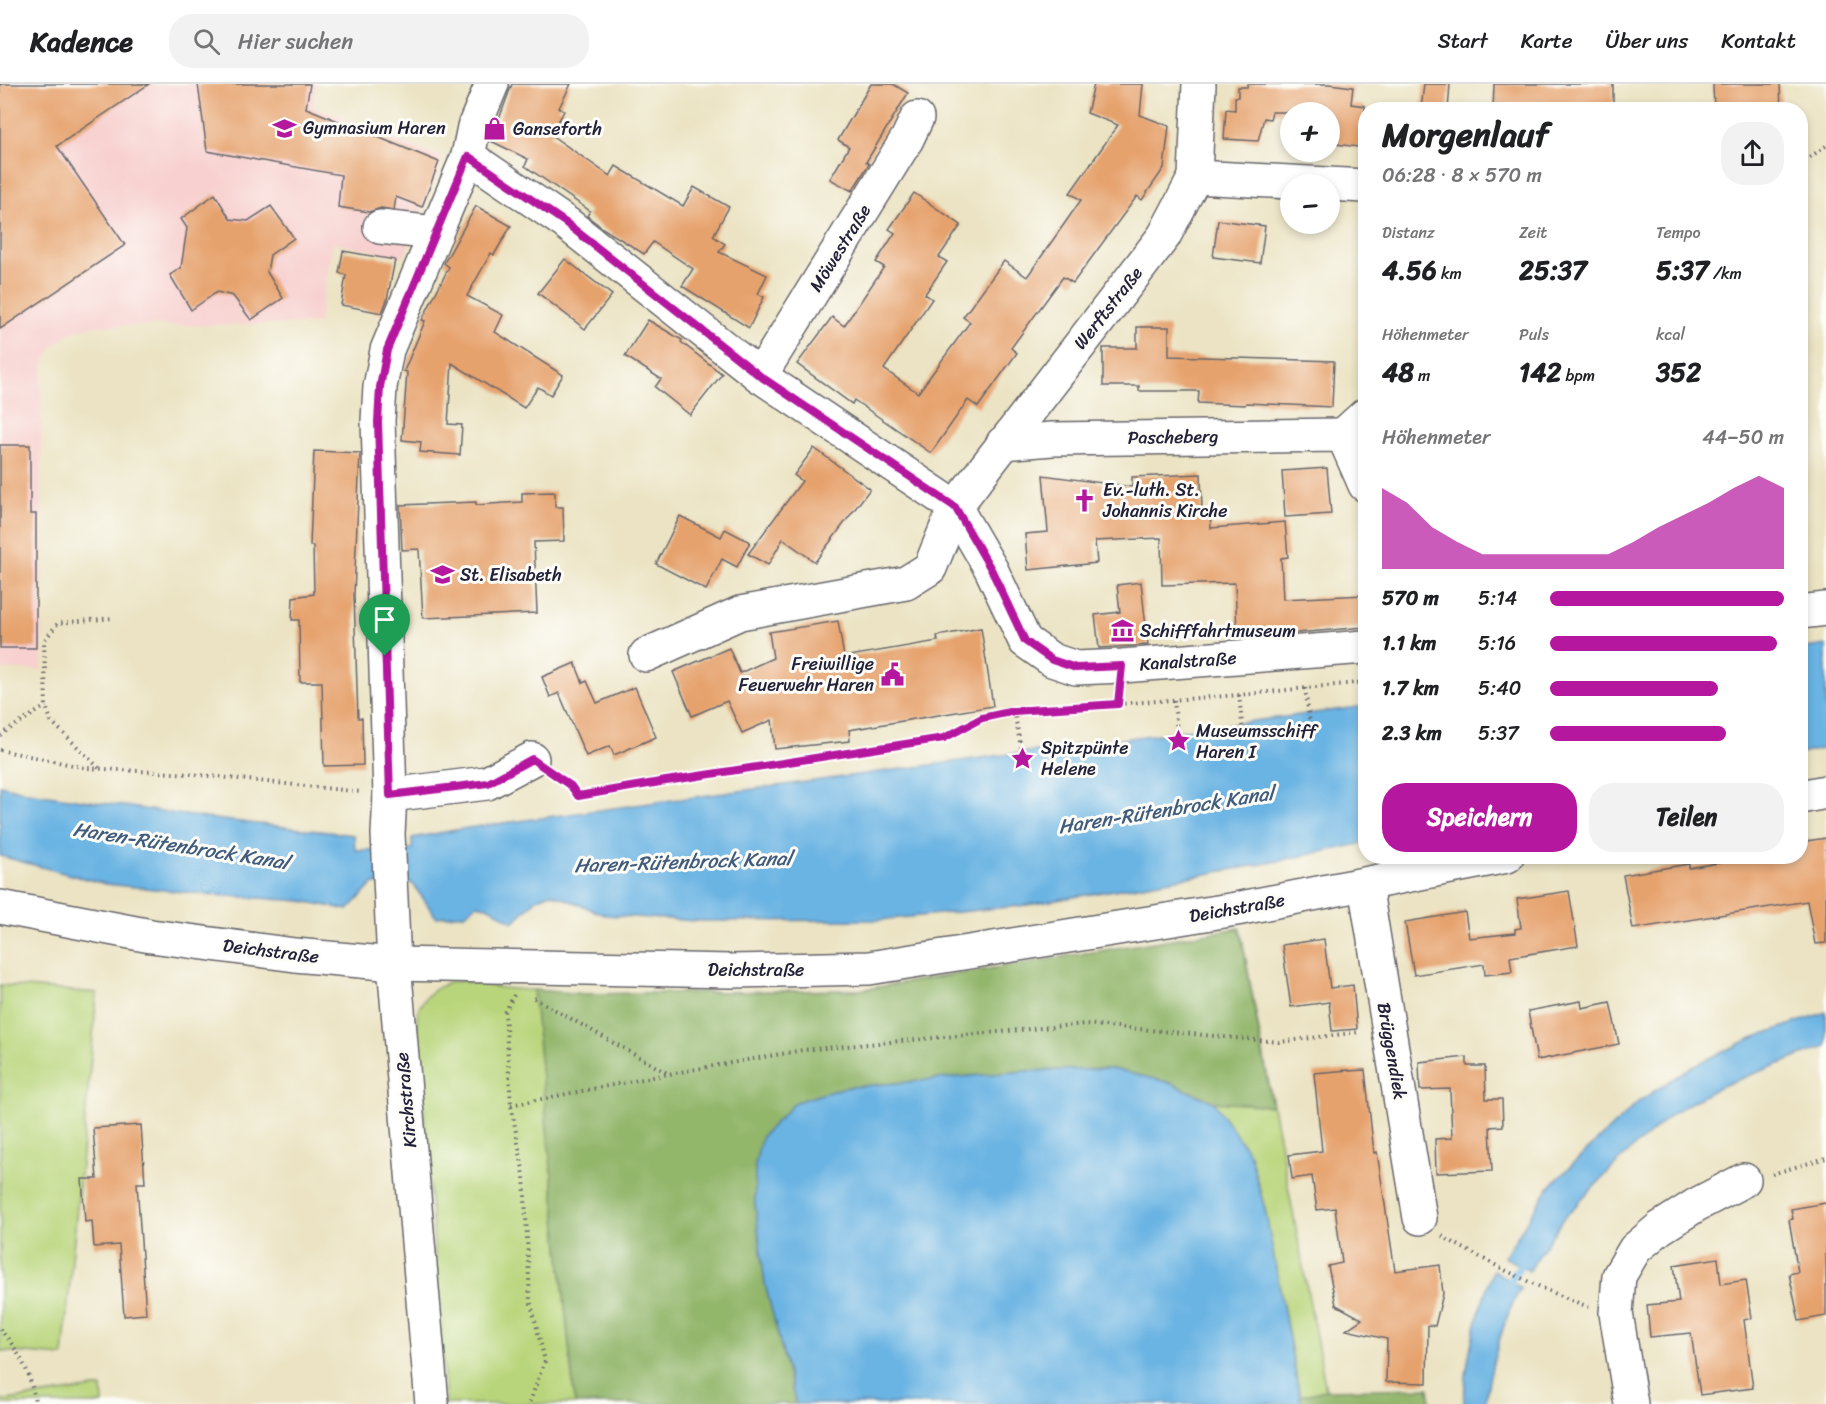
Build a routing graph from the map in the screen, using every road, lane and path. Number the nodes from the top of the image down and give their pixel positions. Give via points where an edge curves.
1 (492, 84) edge
2 (1199, 84) edge
3 (916, 118) dead end
4 (1826, 147) edge
5 (468, 156) junction
6 (1808, 159) edge
7 (1196, 177) junction
8 (1358, 186) edge
9 (380, 227) dead end
10 (436, 233) junction
11 (760, 376) junction
12 (1354, 425) edge
13 (1003, 443) junction
14 (1358, 447) edge
15 (955, 507) junction
16 (1826, 609) edge
17 (1808, 611) edge
18 (113, 618) dead end
19 (1358, 648) edge
20 (645, 655) dead end
21 (1122, 666) junction
22 (1358, 683) edge
23 (1305, 688) junction
24 (1239, 695) junction
25 (1174, 700) junction
26 (1118, 704) junction
27 (46, 706) junction
28 (1014, 711) junction
29 (1311, 730) dead end
30 (1243, 733) dead end
31 (0, 735) edge
32 (1178, 741) dead end
33 (0, 750) edge
34 (1023, 758) dead end
35 (532, 759) joint
36 (99, 769) junction
37 (1826, 792) edge
38 (390, 795) junction
39 (1808, 795) edge
40 (1468, 864) edge
41 (1365, 885) junction
42 (0, 907) edge
43 (394, 963) junction
44 (517, 978) junction
45 (1388, 1029) junction
46 (669, 1074) junction
47 (510, 1105) junction
48 (1826, 1158) edge
49 (1779, 1172) dead end
50 (1744, 1180) dead end
51 (1420, 1218) joint
52 (1555, 1294) dead end
53 (0, 1329) edge
54 (35, 1404) edge
55 (432, 1404) edge
56 (529, 1404) edge
57 (1631, 1404) edge

1 - 5 street, Kirchstraße via 474,127
2 - 7 street, Werftstraße
3 - 11 street, Möwestraße via 907,139
4 - 6 path
5 - 10 street, Kirchstraße
5 - 11 street via 566,223
7 - 8 street
7 - 13 street, Werftstraße via 1164,236
9 - 10 street
10 - 38 street, Kirchstraße via 387,350 380,387
11 - 15 street
12 - 13 street, Pascheberg
12 - 14 street, Pascheberg
13 - 15 street, Werftstraße
15 - 20 street, Werftstraße via 930,568 906,583 740,613
15 - 21 street, Kanalstraße via 991,569 1025,641 1052,660 1076,668
16 - 17 street
18 - 27 path via 58,624 44,641
19 - 21 street, Kanalstraße
21 - 26 path
22 - 23 path
23 - 24 path
23 - 29 path
24 - 25 path
24 - 30 path
25 - 26 path
25 - 32 path
26 - 28 path
27 - 31 path
27 - 36 path via 51,721
28 - 34 path
28 - 35 path via 982,718 944,738 578,796 571,786
33 - 36 path
35 - 38 street via 488,783
36 - 38 path via 191,774
37 - 39 street
38 - 43 street, Kirchstraße
40 - 41 street, Deichstraße
41 - 44 street, Deichstraße via 869,968
41 - 45 street, Brüggendiek
42 - 43 street, Deichstraße via 151,936
43 - 44 street, Deichstraße
43 - 55 street, Kirchstraße
44 - 46 path
44 - 47 path via 505,1012
45 - 46 path via 1279,1042 1085,1024 803,1050
45 - 51 street, Brüggendiek
46 - 47 path
47 - 56 path via 524,1175 530,1299 545,1361
48 - 49 path
50 - 57 street via 1660,1228 1635,1249 1619,1276 1616,1313
51 - 52 path via 1438,1234 1477,1256
53 - 54 path via 27,1372

